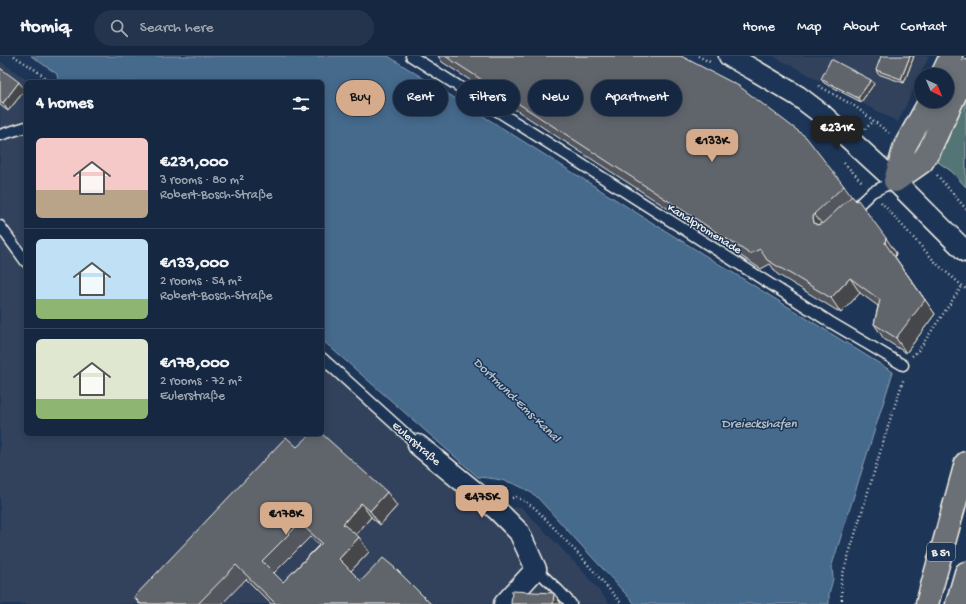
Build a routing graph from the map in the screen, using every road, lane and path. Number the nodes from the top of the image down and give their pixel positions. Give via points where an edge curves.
1 (14, 56) edge
2 (411, 56) edge
3 (728, 56) edge
4 (951, 56) edge
5 (945, 68) edge
6 (966, 71) edge
7 (47, 80) edge
8 (926, 108) edge
9 (24, 128) edge
10 (0, 135) edge
11 (937, 175) dead end
12 (895, 181) junction
13 (882, 203) dead end
14 (966, 209) edge
15 (844, 218) edge
16 (0, 226) edge
17 (966, 252) edge
18 (24, 259) edge
19 (962, 286) junction
20 (966, 289) edge
21 (324, 360) edge
22 (903, 365) junction
23 (418, 445) joint
24 (966, 462) edge
25 (497, 510) junction
26 (536, 569) junction
27 (966, 573) edge
28 (504, 604) edge
29 (571, 604) edge
30 (622, 604) edge
31 (842, 604) edge
32 (927, 604) edge
33 (957, 604) edge

1 - 7 path
2 - 22 lane, Kanalpromenade via 830,322
3 - 12 street via 801,98
4 - 5 highway
6 - 12 highway via 922,162
8 - 12 highway via 906,146
9 - 10 lane
11 - 14 path
12 - 15 lane via 872,192
12 - 17 street
13 - 19 path via 938,265
16 - 18 lane
19 - 20 path
19 - 22 path via 918,351
21 - 23 lane, Eulerstraße
22 - 31 path via 906,369 905,376 841,580
23 - 25 street, Eulerstraße
24 - 32 highway, B 51
25 - 26 street, Eulerstraße via 519,532
25 - 30 path via 509,499 516,497 535,508
26 - 28 street
26 - 29 lane
27 - 33 highway, B 51

